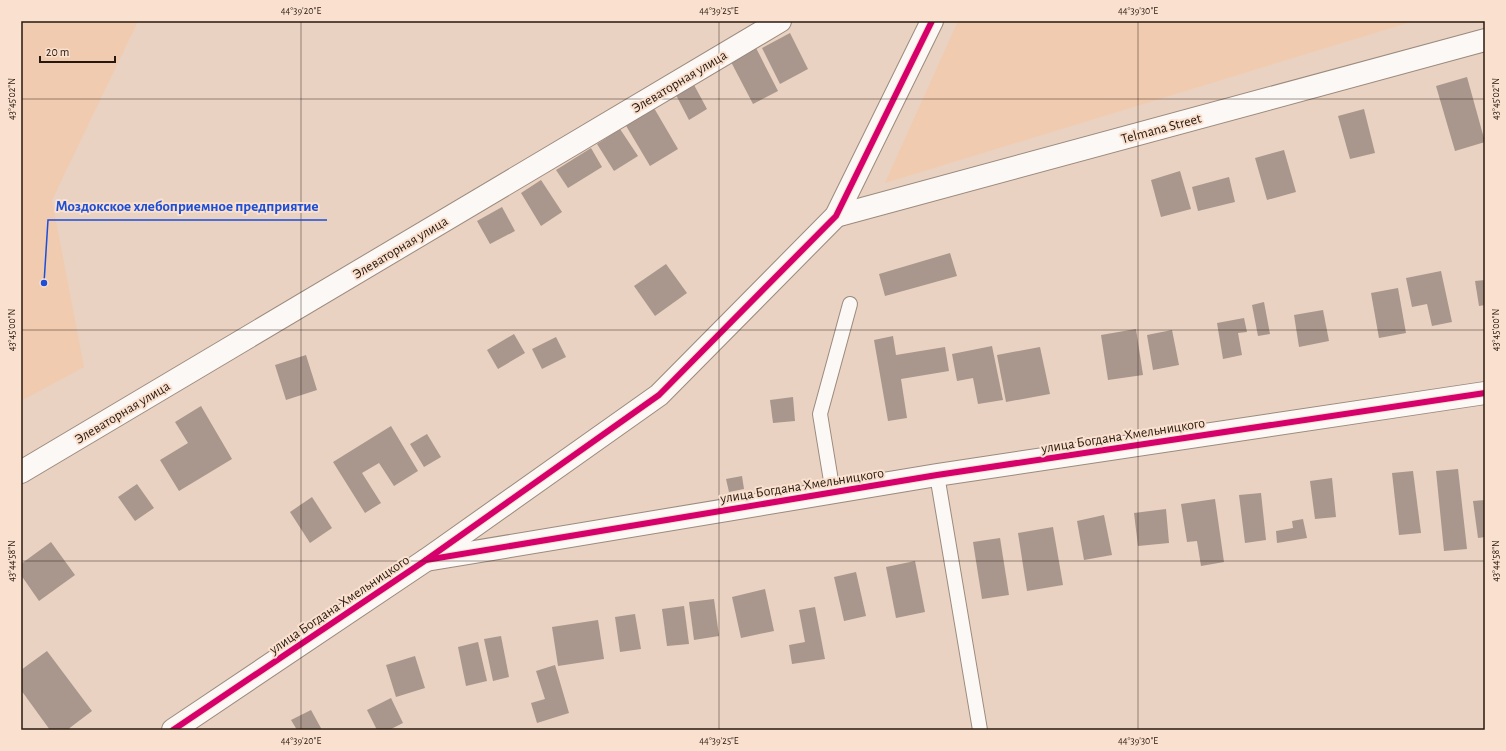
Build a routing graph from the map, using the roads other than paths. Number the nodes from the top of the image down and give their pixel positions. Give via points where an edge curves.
1 (780, 21) edge
2 (932, 21) edge
3 (1485, 40) edge
4 (836, 216) junction
5 (850, 304) dead end
6 (1485, 393) edge
7 (21, 472) edge
8 (937, 475) junction
9 (832, 493) junction
10 (426, 560) junction
11 (173, 730) edge
12 (980, 730) edge

1 - 7 street, Элеваторная улица
2 - 4 street
3 - 4 street, Telmana Street
4 - 10 street via 659,395
5 - 9 lane via 820,414
6 - 8 street, улица Богдана Хмельницкого
8 - 9 street, улица Богдана Хмельницкого
8 - 12 lane
9 - 10 street, улица Богдана Хмельницкого
10 - 11 street, улица Богдана Хмельницкого

